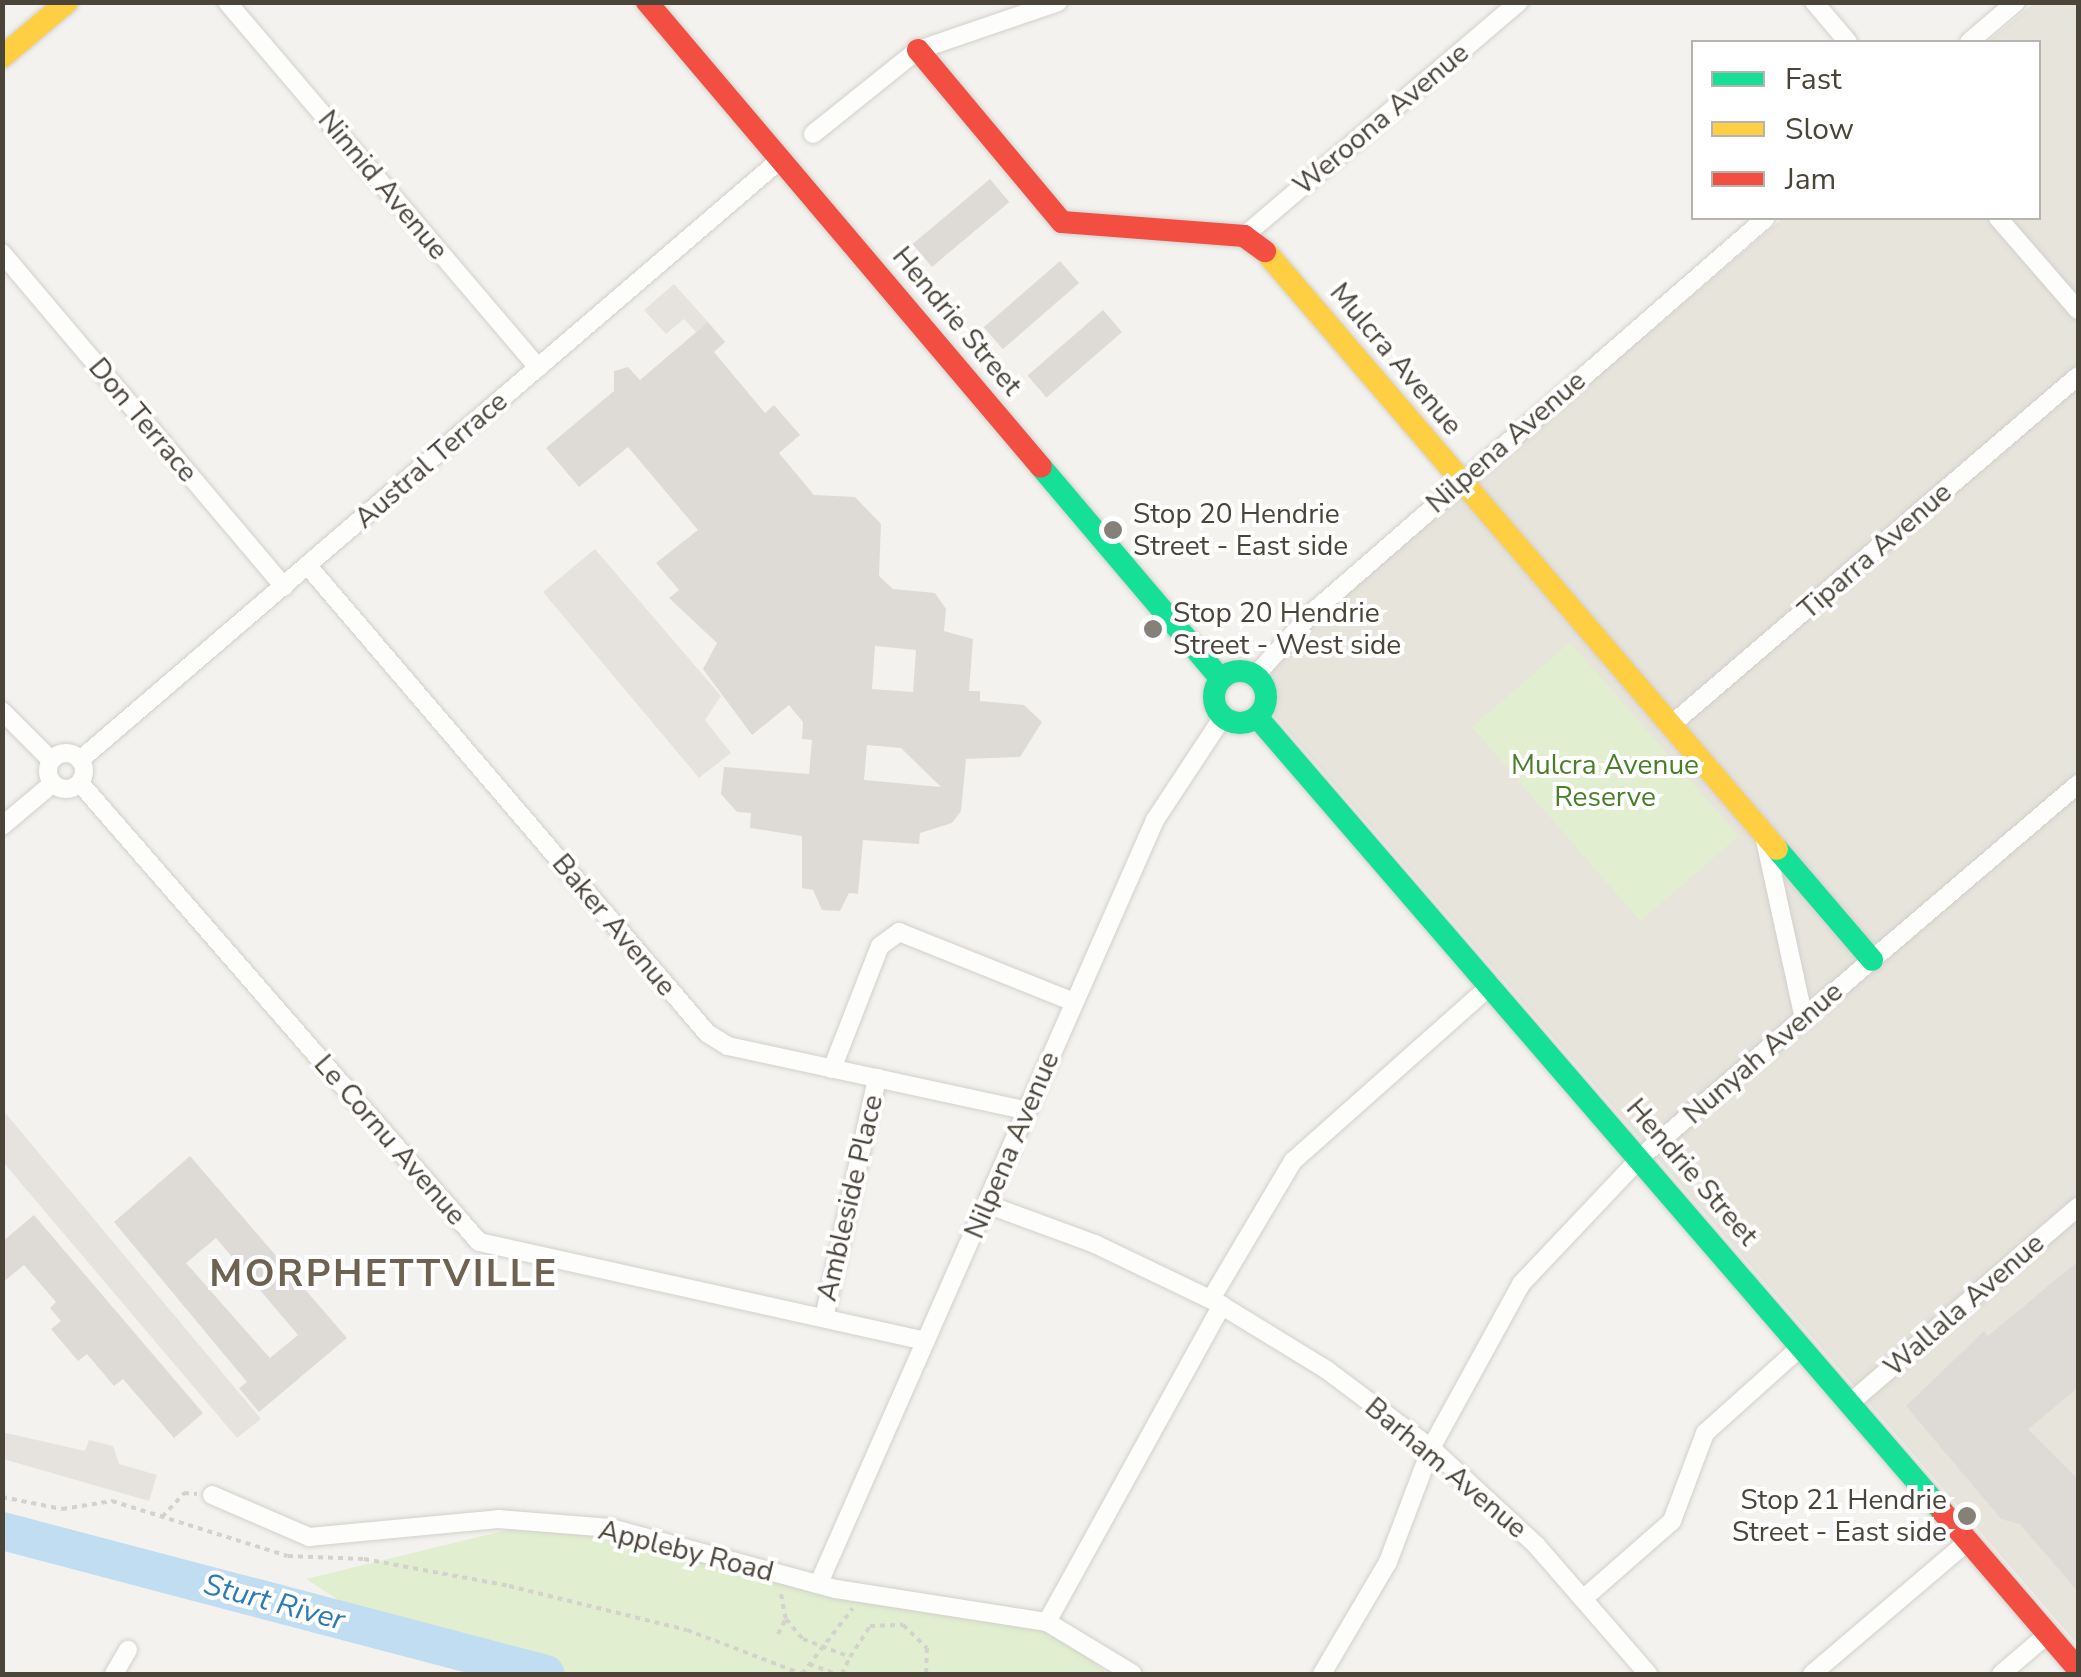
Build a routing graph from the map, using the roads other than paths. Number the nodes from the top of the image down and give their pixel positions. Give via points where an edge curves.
1 (67, 2) edge
2 (227, 2) edge
3 (647, 2) edge
4 (1058, 2) edge
5 (1518, 2) edge
6 (1814, 2) edge
7 (2016, 2) edge
8 (1846, 40) edge
9 (1972, 40) edge
10 (918, 50) junction
11 (2, 58) edge
12 (812, 134) dead end
13 (781, 160) junction
14 (1764, 220) edge
15 (2000, 220) edge
16 (1244, 236) junction
17 (2, 253) edge
18 (2078, 310) edge
19 (538, 367) junction
20 (2078, 376) edge
21 (1460, 481) junction
22 (308, 566) junction
23 (284, 586) junction
24 (1255, 676) junction
25 (1221, 679) junction
26 (2, 711) edge
27 (1222, 716) junction
28 (1257, 716) junction
29 (1671, 726) junction
30 (51, 760) junction
31 (80, 760) junction
32 (80, 783) junction
33 (52, 784) junction
34 (2078, 784) edge
35 (2, 826) edge
36 (1764, 834) junction
37 (1872, 960) junction
38 (1491, 985) junction
39 (1074, 1002) junction
40 (1804, 1018) junction
41 (832, 1069) junction
42 (877, 1078) junction
43 (1025, 1110) junction
44 (1641, 1157) junction
45 (989, 1205) junction
46 (2078, 1207) edge
47 (1216, 1302) junction
48 (824, 1318) junction
49 (925, 1341) junction
50 (1802, 1346) junction
51 (1850, 1402) junction
52 (1431, 1448) junction
53 (212, 1495) road end
54 (1968, 1541) junction
55 (819, 1583) junction
56 (1583, 1600) junction
57 (1047, 1622) junction
58 (2063, 1640) edge
59 (128, 1650) dead end
60 (2078, 1669) edge
61 (114, 1674) edge
62 (1134, 1674) edge
63 (1322, 1674) edge
64 (1648, 1674) edge
65 (1812, 1674) edge
66 (2001, 1674) edge

1 - 11 street
2 - 19 street, Ninnid Avenue
3 - 13 street, Hendrie Street
4 - 10 street
5 - 16 street, Weroona Avenue
6 - 8 street
7 - 9 street
10 - 12 street
10 - 16 street via 1062,222
13 - 19 street, Austral Terrace
13 - 25 street, Hendrie Street
14 - 21 street, Nilpena Avenue
15 - 18 street
16 - 21 street, Mulcra Avenue
17 - 23 street, Don Terrace
19 - 22 street, Austral Terrace
20 - 29 street, Tiparra Avenue
21 - 24 street, Nilpena Avenue via 1313,612
21 - 29 street, Mulcra Avenue
22 - 23 street, Austral Terrace
22 - 41 street, Baker Avenue via 707,1033 728,1046
23 - 31 street, Austral Terrace
24 - 25 street via 1237,671
24 - 28 street via 1266,697
25 - 27 street via 1214,696
26 - 30 street
27 - 28 street via 1243,723
27 - 39 street, Nilpena Avenue via 1155,820
28 - 38 street, Hendrie Street
29 - 36 street, Mulcra Avenue
30 - 31 street via 63,753
30 - 33 street
31 - 32 street
32 - 33 street via 66,790
32 - 48 street, Le Cornu Avenue via 479,1242
33 - 35 street
34 - 37 street, Nunyah Avenue
36 - 37 street, Mulcra Avenue
36 - 40 street, Mulcra Avenue
37 - 40 street, Nunyah Avenue
38 - 44 street, Hendrie Street
38 - 47 street via 1282,1175
39 - 41 street via 899,932 880,946
39 - 43 street, Nilpena Avenue
40 - 44 street, Nunyah Avenue
41 - 42 street, Baker Avenue
42 - 43 street, Baker Avenue
42 - 48 street, Ambleside Place
43 - 45 street, Nilpena Avenue
44 - 50 street, Hendrie Street
44 - 52 street, Nunyah Avenue via 1521,1284
45 - 47 street, Barham Avenue
45 - 49 street, Nilpena Avenue
46 - 51 street, Wallala Avenue
47 - 52 street, Barham Avenue
47 - 57 street
48 - 49 street, Le Cornu Avenue
49 - 55 street, Nilpena Avenue
50 - 51 street, Hendrie Street
50 - 56 street via 1705,1433 1672,1521
51 - 54 street, Hendrie Street
52 - 56 street, Barham Avenue
52 - 63 street, Nunyah Avenue via 1388,1562
53 - 55 street, Appleby Road via 310,1537 498,1520 610,1528
54 - 58 street, Hendrie Street
54 - 65 street
55 - 57 street, Appleby Road
56 - 64 street, Barham Avenue
57 - 62 street, Appleby Road
58 - 60 street, Hendrie Street
58 - 66 street
59 - 61 street

